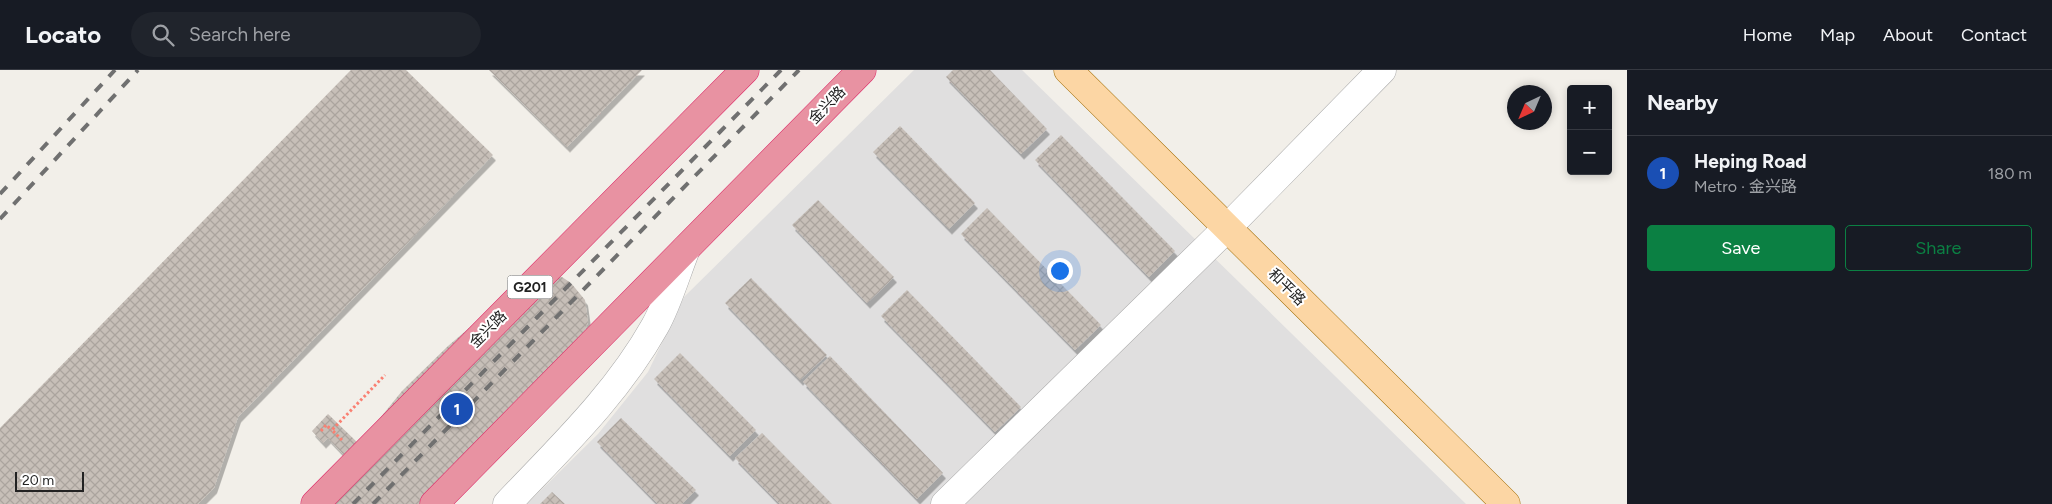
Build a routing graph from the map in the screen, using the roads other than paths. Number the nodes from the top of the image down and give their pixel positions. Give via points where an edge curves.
1 (745, 70) edge
2 (862, 70) edge
3 (1068, 70) edge
4 (1382, 70) edge
5 (1227, 228) junction
6 (686, 249) junction
7 (315, 504) edge
8 (434, 504) edge
9 (507, 504) edge
10 (945, 504) edge
11 (1506, 504) edge

1 - 7 highway, 金兴路 / G201
2 - 6 highway, 金兴路
3 - 5 main road, 和平路
4 - 5 street
5 - 10 street
5 - 11 main road, 和平路
6 - 8 highway, 金兴路
6 - 9 street via 656,325 630,366 596,410

